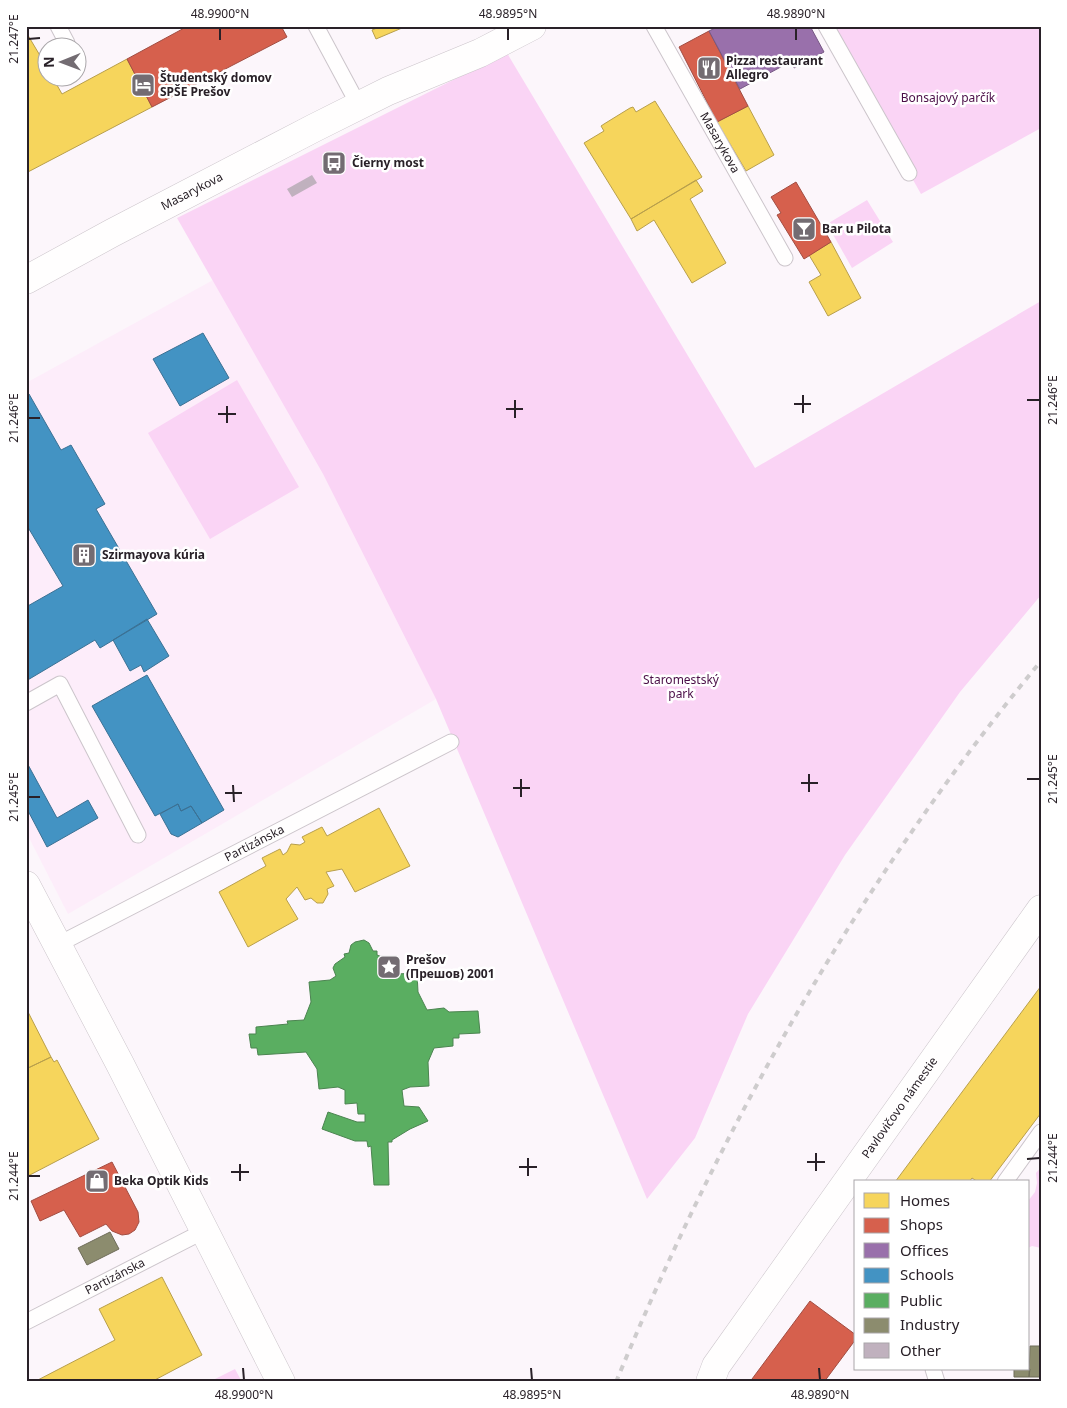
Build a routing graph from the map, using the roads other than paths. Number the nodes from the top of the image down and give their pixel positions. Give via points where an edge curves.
1 (58, 26) edge
2 (316, 26) edge
3 (532, 26) edge
4 (654, 26) edge
5 (826, 26) edge
6 (64, 38) edge
7 (358, 106) junction
8 (909, 173) dead end
9 (785, 258) dead end
10 (26, 280) edge
11 (26, 703) edge
12 (451, 742) dead end
13 (138, 835) dead end
14 (26, 885) edge
15 (1041, 909) edge
16 (58, 945) junction
17 (1041, 1132) edge
18 (1006, 1180) edge
19 (204, 1230) junction
20 (26, 1322) edge
21 (281, 1382) edge
22 (710, 1382) edge

1 - 6 lane
2 - 7 lane
3 - 7 street, Masarykova via 480,53
4 - 9 lane, Masarykova
5 - 8 lane
7 - 10 street, Masarykova
11 - 13 lane via 60,684
12 - 16 lane, Partizánska
14 - 16 street
15 - 22 street, Pavlovičovo námestie via 716,1366
16 - 19 street
17 - 18 lane
19 - 20 lane, Partizánska
19 - 21 street

